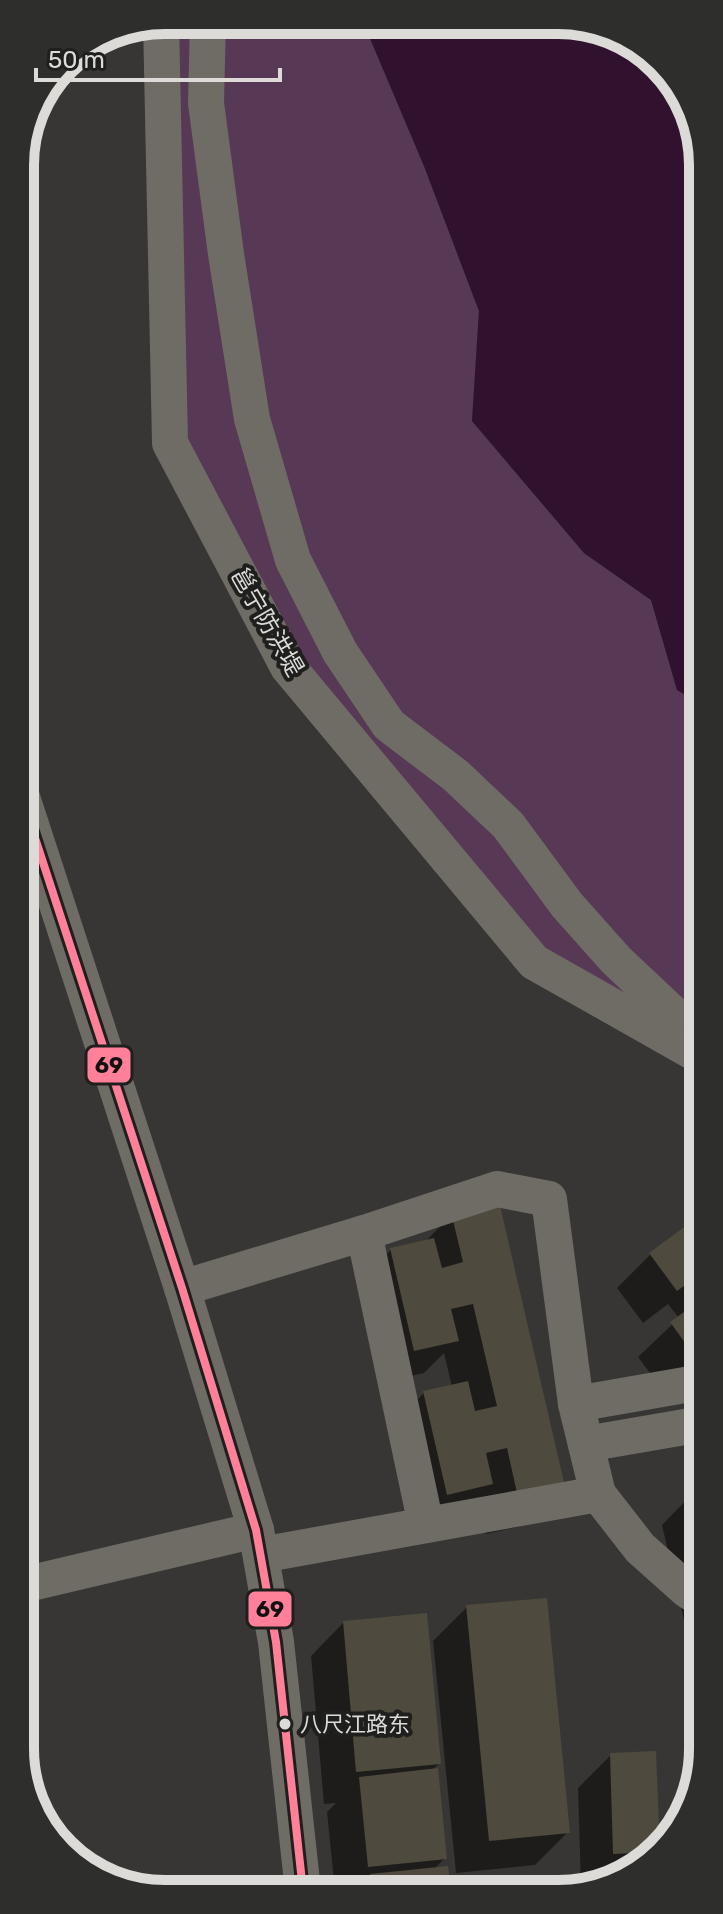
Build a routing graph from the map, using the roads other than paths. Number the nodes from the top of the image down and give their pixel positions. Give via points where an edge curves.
1 (161, 34) edge
2 (208, 34) edge
3 (34, 834) edge
4 (689, 1028) edge
5 (689, 1050) edge
6 (364, 1233) junction
7 (182, 1288) junction
8 (689, 1384) edge
9 (576, 1404) junction
10 (689, 1426) edge
11 (586, 1444) junction
12 (598, 1494) junction
13 (426, 1525) junction
14 (258, 1543) junction
15 (34, 1583) edge
16 (689, 1591) edge
17 (302, 1880) edge

1 - 5 street, 邕宁防洪堤 via 170,443 288,667 534,962
2 - 4 street via 206,103 252,419 293,560 340,652 389,725 455,775 508,825 596,938
3 - 7 street
6 - 7 street
6 - 9 street via 497,1189 549,1199
6 - 13 street
7 - 14 street
8 - 9 street
9 - 11 street
10 - 11 street
11 - 12 street
12 - 13 street
12 - 16 street via 640,1548
13 - 14 street
14 - 15 street
14 - 17 street via 276,1642

